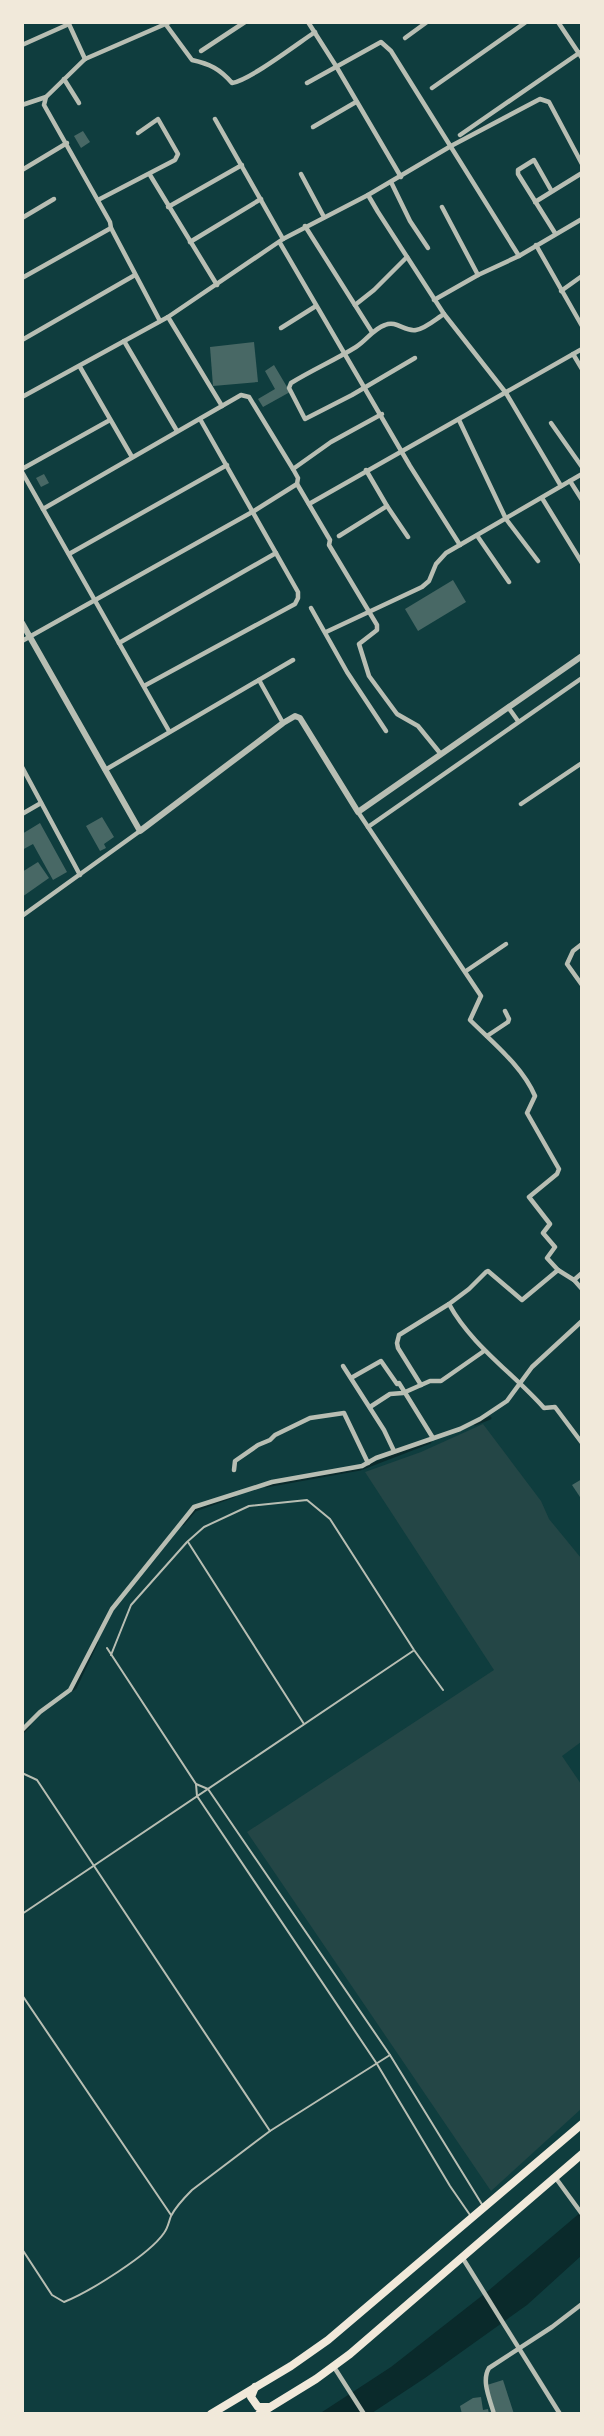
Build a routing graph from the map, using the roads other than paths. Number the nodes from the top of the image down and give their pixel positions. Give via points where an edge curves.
1 (246, 22) edge
2 (308, 22) edge
3 (427, 22) edge
4 (526, 22) edge
5 (558, 22) edge
6 (69, 23) edge
7 (166, 23) edge
8 (315, 32) junction
9 (405, 38) dead end
10 (22, 45) edge
11 (201, 51) dead end
12 (580, 54) edge
13 (85, 59) junction
14 (336, 66) junction
15 (64, 79) junction
16 (307, 83) dead end
17 (432, 88) dead end
18 (46, 97) junction
19 (356, 102) junction
20 (79, 104) dead end
21 (22, 105) edge
22 (215, 119) dead end
23 (313, 127) dead end
24 (138, 133) dead end
25 (460, 135) dead end
26 (67, 143) junction
27 (451, 146) junction
28 (582, 164) edge
29 (242, 165) junction
30 (22, 170) edge
31 (582, 173) edge
32 (301, 174) dead end
33 (150, 175) junction
34 (401, 177) junction
35 (391, 182) junction
36 (551, 190) junction
37 (369, 195) junction
38 (54, 199) dead end
39 (261, 199) junction
40 (98, 200) junction
41 (535, 202) junction
42 (168, 207) junction
43 (442, 207) dead end
44 (23, 217) edge
45 (324, 217) junction
46 (582, 219) edge
47 (305, 226) junction
48 (111, 228) junction
49 (555, 233) junction
50 (282, 241) junction
51 (190, 242) junction
52 (536, 245) junction
53 (428, 248) dead end
54 (519, 256) junction
55 (406, 257) junction
56 (135, 274) junction
57 (478, 275) junction
58 (582, 276) edge
59 (22, 279) edge
60 (217, 285) junction
61 (561, 291) junction
62 (434, 300) junction
63 (354, 305) junction
64 (316, 306) junction
65 (444, 314) junction
66 (168, 317) junction
67 (160, 321) junction
68 (582, 326) edge
69 (281, 328) dead end
70 (372, 332) junction
71 (22, 340) edge
72 (124, 341) junction
73 (582, 349) edge
74 (345, 354) junction
75 (573, 354) junction
76 (415, 358) dead end
77 (80, 367) junction
78 (582, 369) edge
79 (364, 387) junction
80 (506, 393) junction
81 (22, 397) edge
82 (222, 406) junction
83 (382, 414) junction
84 (200, 419) junction
85 (110, 420) junction
86 (459, 420) junction
87 (552, 423) dead end
88 (177, 431) junction
89 (403, 451) junction
90 (132, 457) junction
91 (227, 465) junction
92 (582, 467) edge
93 (292, 469) junction
94 (366, 470) junction
95 (22, 471) edge
96 (582, 474) edge
97 (570, 481) junction
98 (297, 484) junction
99 (561, 486) junction
100 (542, 498) junction
101 (582, 500) edge
102 (309, 504) junction
103 (387, 506) junction
104 (43, 509) junction
105 (254, 511) junction
106 (506, 519) junction
107 (339, 536) dead end
108 (408, 537) dead end
109 (478, 537) junction
110 (460, 545) junction
111 (276, 552) junction
112 (69, 554) junction
113 (538, 561) dead end
114 (582, 564) edge
115 (509, 582) dead end
116 (95, 601) junction
117 (311, 608) dead end
118 (368, 610) junction
119 (22, 623) edge
120 (326, 632) junction
121 (30, 636) junction
122 (22, 641) edge
123 (119, 643) junction
124 (582, 656) edge
125 (293, 660) dead end
126 (582, 678) edge
127 (259, 680) junction
128 (144, 686) junction
129 (508, 707) junction
130 (518, 721) junction
131 (282, 723) junction
132 (169, 731) junction
133 (386, 731) dead end
134 (440, 753) junction
135 (581, 765) edge
136 (22, 767) edge
137 (105, 770) junction
138 (41, 803) junction
139 (521, 804) dead end
140 (358, 812) junction
141 (22, 814) edge
142 (368, 827) junction
143 (140, 831) junction
144 (80, 875) junction
145 (22, 916) edge
146 (506, 944) dead end
147 (582, 944) edge
148 (466, 971) junction
149 (582, 985) edge
150 (505, 1011) dead end
151 (487, 1036) junction
152 (558, 1270) junction
153 (582, 1274) edge
154 (574, 1280) junction
155 (582, 1289) edge
156 (449, 1304) junction
157 (582, 1321) edge
158 (484, 1351) junction
159 (343, 1366) dead end
160 (351, 1378) junction
161 (520, 1382) junction
162 (421, 1385) junction
163 (405, 1392) junction
164 (370, 1407) junction
165 (433, 1438) junction
166 (582, 1443) edge
167 (394, 1452) junction
168 (368, 1463) junction
169 (234, 1470) dead end
170 (187, 1542) junction
171 (106, 1648) dead end
172 (414, 1650) junction
173 (111, 1655) junction
174 (443, 1690) dead end
175 (304, 1724) junction
176 (22, 1730) edge
177 (22, 1773) edge
178 (196, 1784) junction
179 (208, 1789) junction
180 (197, 1796) junction
181 (96, 1865) junction
182 (22, 1914) edge
183 (22, 1995) edge
184 (390, 2055) junction
185 (377, 2064) junction
186 (582, 2124) edge
187 (270, 2131) junction
188 (582, 2154) edge
189 (555, 2177) junction
190 (483, 2207) junction
191 (582, 2214) edge
192 (171, 2215) junction
193 (472, 2217) junction
194 (22, 2249) edge
195 (462, 2257) junction
196 (582, 2304) edge
197 (519, 2348) junction
198 (334, 2367) junction
199 (256, 2386) junction
200 (269, 2407) junction
201 (212, 2413) edge
202 (223, 2414) edge
203 (259, 2414) edge
204 (364, 2414) edge
205 (494, 2414) edge
206 (560, 2414) edge

1 - 11 street
2 - 8 street
3 - 9 street
4 - 17 street
5 - 12 street
6 - 10 street
6 - 13 street
7 - 8 street via 192,60 208,63 232,82
7 - 13 street
8 - 14 street
12 - 25 street
13 - 15 street
14 - 16 street
14 - 19 street
14 - 27 street via 381,42 385,44
15 - 18 street
15 - 20 street
18 - 21 street
18 - 26 street via 44,105
19 - 23 street
19 - 34 street
22 - 29 street
24 - 33 street via 158,119 178,154
26 - 30 street
26 - 40 street
27 - 28 street via 540,99 549,102
27 - 34 street
27 - 54 street
29 - 39 street
29 - 42 street
31 - 36 street
32 - 45 street
33 - 40 street
33 - 42 street
34 - 35 street
35 - 37 street
35 - 53 street
36 - 41 street
36 - 41 street via 534,160 518,170
37 - 45 street
37 - 55 street
38 - 44 street
39 - 50 street
39 - 51 street
40 - 48 street
41 - 49 street
42 - 51 street
43 - 57 street
45 - 47 street
46 - 49 street
47 - 50 street
47 - 63 street
48 - 56 street
48 - 59 street
49 - 52 street
50 - 60 street
50 - 64 street
51 - 60 street
52 - 54 street
52 - 61 street
54 - 57 street
55 - 62 street
55 - 63 street
56 - 67 street
56 - 71 street
57 - 62 street
58 - 61 street
60 - 66 street
61 - 68 street
62 - 65 street
63 - 70 street
64 - 69 street
64 - 74 street
65 - 70 street via 418,330 394,322
65 - 80 street
66 - 67 street
66 - 82 street
67 - 72 street
70 - 74 street via 369,339
72 - 77 street
72 - 88 street
73 - 75 street
74 - 79 street
74 - 79 street via 291,383 289,388 305,419
75 - 78 street
75 - 80 street
76 - 79 street
77 - 81 street
77 - 85 street
79 - 83 street
80 - 86 street
80 - 99 street
82 - 84 street
82 - 93 street via 241,395 249,397
83 - 89 street
83 - 93 street
84 - 88 street
84 - 91 street
85 - 90 street
85 - 95 street
86 - 89 street
86 - 106 street
87 - 92 street
88 - 90 street
89 - 94 street
89 - 110 street
90 - 104 street
91 - 105 street
91 - 112 street
93 - 98 street
94 - 102 street
94 - 103 street
95 - 104 street
96 - 97 street
97 - 99 street
97 - 101 street
98 - 102 street
98 - 105 street
99 - 100 street
100 - 106 street
100 - 114 street
102 - 118 street
103 - 107 street
103 - 108 street
104 - 112 street
105 - 111 street
105 - 116 street
106 - 109 street
106 - 113 street
109 - 110 street
109 - 115 street
110 - 118 street via 436,564 422,587
111 - 123 street
111 - 128 street via 298,592 295,604
112 - 116 street
116 - 121 street
116 - 123 street
117 - 120 street
118 - 120 street
118 - 134 street via 377,630 359,644 369,676 397,714 418,726
119 - 121 street
120 - 133 street
121 - 122 street
121 - 137 street
123 - 128 street
124 - 129 street
125 - 127 street
126 - 130 street
127 - 131 street
127 - 132 street
128 - 132 street
129 - 130 street
129 - 134 street
130 - 142 street
131 - 140 street via 295,716 300,718
131 - 143 street
132 - 137 street
134 - 140 street
135 - 139 street
136 - 138 street
137 - 143 street
138 - 141 street
138 - 144 street
140 - 142 street
142 - 148 street
143 - 144 street
144 - 145 street
146 - 148 street
147 - 149 street via 567,964
148 - 151 street via 481,996 470,1020
150 - 151 street via 508,1022
151 - 152 street via 530,1086 534,1096 527,1113 559,1169 529,1197 550,1224 543,1233 555,1247 547,1258
152 - 154 street
152 - 156 street via 522,1300 488,1271
153 - 154 street
154 - 155 street
156 - 158 street
156 - 162 street via 398,1338 403,1358
157 - 161 street
158 - 161 street
158 - 162 street via 441,1381
159 - 160 street
160 - 163 street via 381,1361
160 - 164 street
161 - 165 street via 507,1401 480,1419
161 - 166 street via 544,1408 555,1407
162 - 163 street
163 - 164 street via 390,1394
163 - 165 street
164 - 167 street
165 - 167 street
167 - 168 street
168 - 169 street via 344,1413 310,1418 275,1435 235,1461
168 - 176 street via 272,1482 194,1508 111,1609 70,1690
170 - 172 lane via 204,1527 249,1506 307,1500 330,1519
170 - 173 lane via 131,1605
170 - 175 lane
171 - 173 lane
172 - 174 lane
172 - 175 lane
173 - 178 lane
175 - 179 lane
177 - 181 lane via 37,1780
178 - 179 lane
178 - 180 lane
179 - 180 lane
179 - 184 lane
180 - 181 lane
180 - 185 lane
181 - 182 lane
181 - 187 lane
183 - 192 lane
184 - 185 lane
184 - 190 lane
185 - 187 lane
185 - 193 lane
186 - 190 highway
187 - 192 lane via 192,2190
188 - 189 highway
189 - 191 street
189 - 195 highway
190 - 193 highway
192 - 194 lane via 165,2232 152,2247 81,2295 64,2302 52,2295
193 - 199 highway via 328,2340
195 - 197 street
195 - 198 highway
196 - 197 street
197 - 205 street via 485,2374
197 - 206 street
198 - 200 highway
198 - 204 street
199 - 200 highway via 253,2402 258,2407
199 - 201 highway
200 - 203 highway
201 - 202 highway

